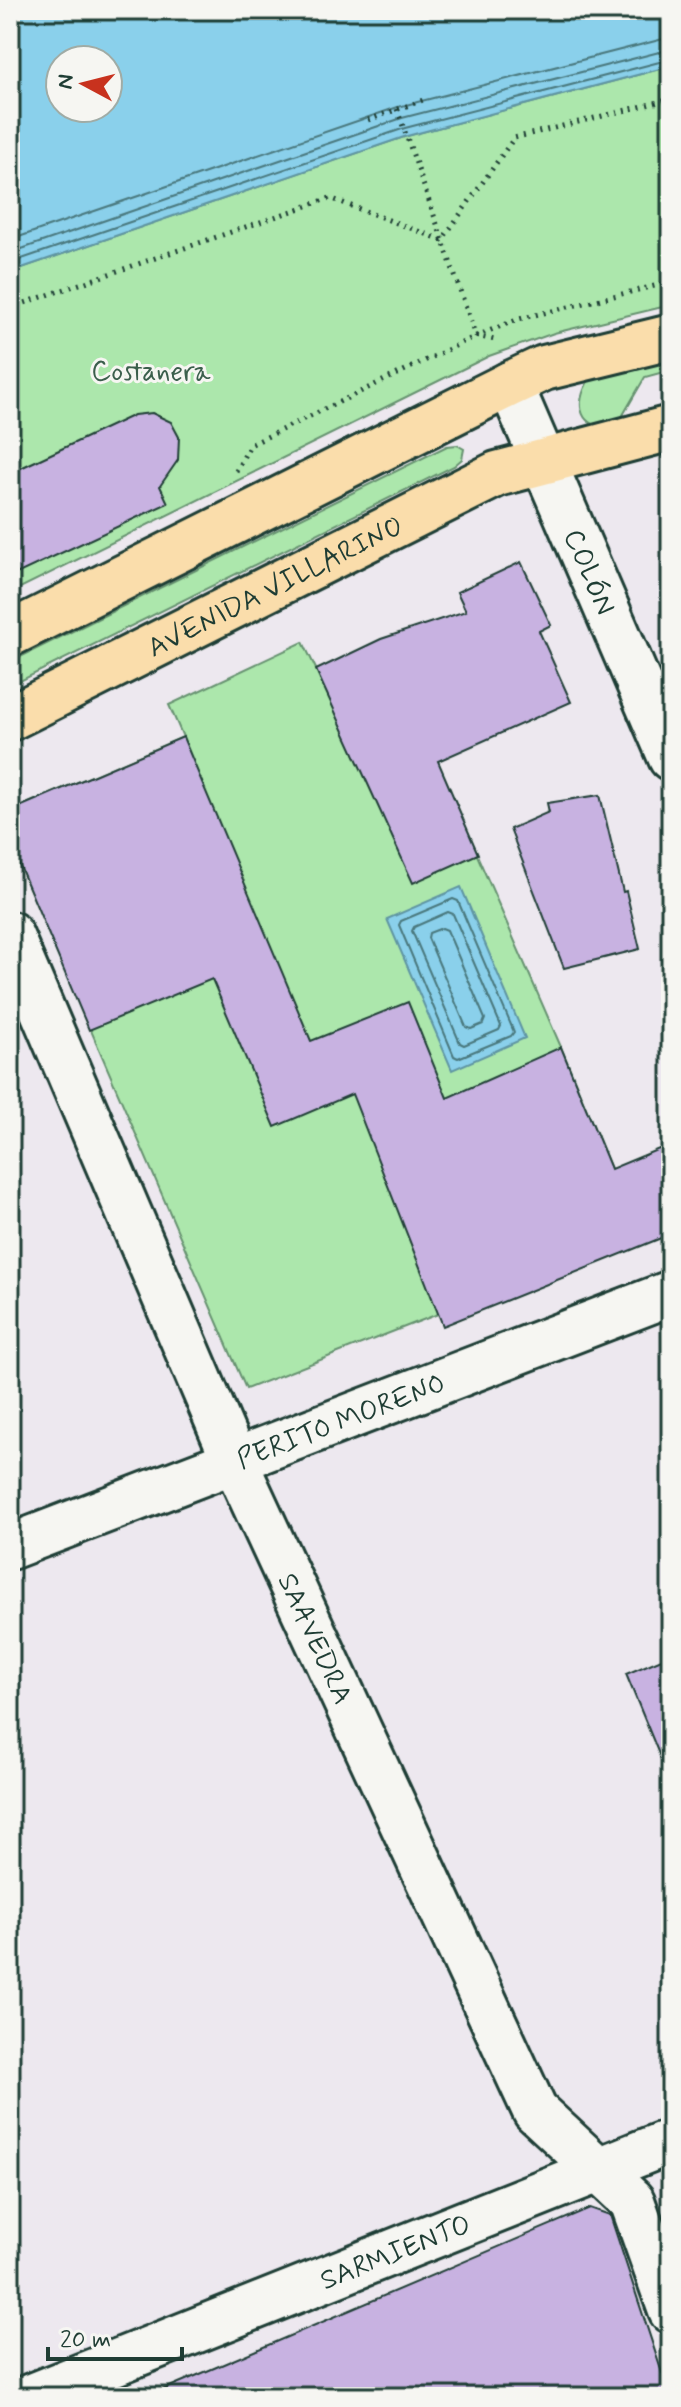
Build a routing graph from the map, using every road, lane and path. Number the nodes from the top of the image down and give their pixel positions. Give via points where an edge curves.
1 (426, 99) dead end
2 (671, 99) edge
3 (397, 109) junction
4 (368, 120) dead end
5 (442, 240) junction
6 (10, 308) edge
7 (476, 336) dead end
8 (671, 337) edge
9 (510, 384) junction
10 (671, 428) edge
11 (545, 462) junction
12 (10, 634) edge
13 (10, 718) edge
14 (671, 758) edge
15 (10, 934) edge
16 (671, 1293) edge
17 (235, 1462) junction
18 (10, 1547) edge
19 (671, 2141) edge
20 (599, 2170) junction
21 (671, 2311) edge
22 (29, 2397) edge

1 - 3 path
2 - 5 path via 514,138
3 - 4 path
3 - 5 path
5 - 6 path via 330,198
5 - 7 path
8 - 9 main road via 544,368
9 - 11 street, COLÓN
9 - 12 main road
10 - 11 main road, AVENIDA VILLARINO
11 - 13 main road, AVENIDA VILLARINO via 497,474
11 - 14 street, COLÓN
15 - 17 street, SAAVEDRA
16 - 17 street, PERITO MORENO
17 - 18 street, PERITO MORENO
17 - 20 street, SAAVEDRA via 535,2111
19 - 20 street, SARMIENTO
20 - 21 street, SAAVEDRA via 632,2201
20 - 22 street, SARMIENTO

